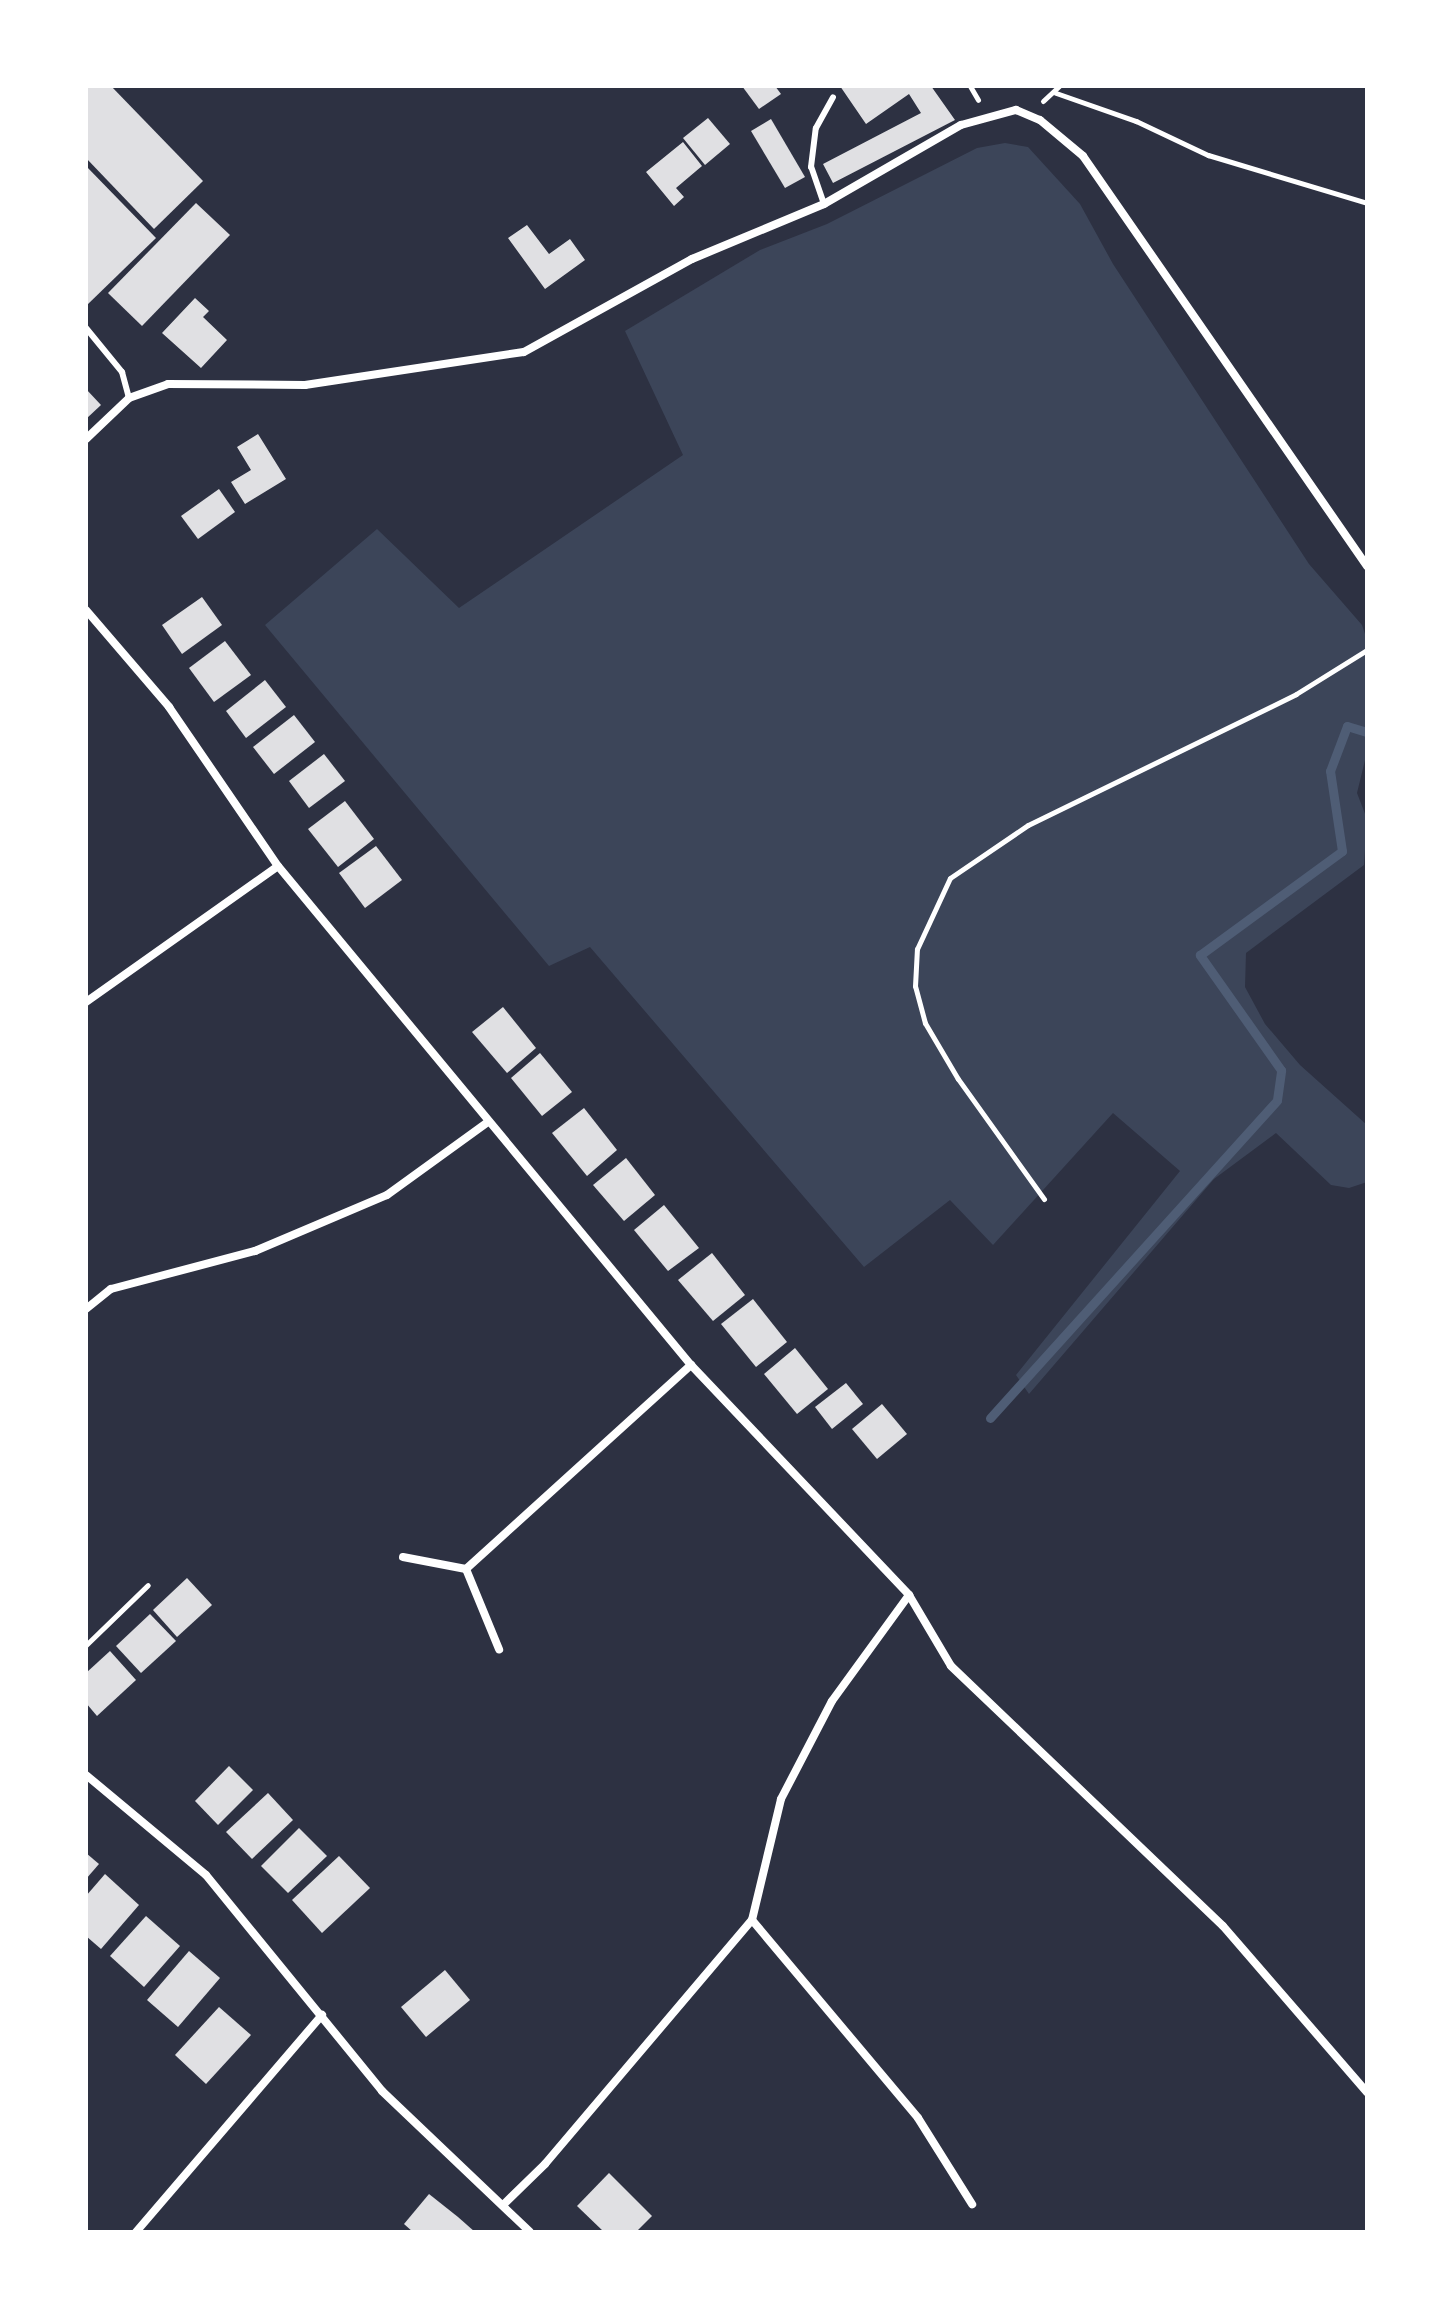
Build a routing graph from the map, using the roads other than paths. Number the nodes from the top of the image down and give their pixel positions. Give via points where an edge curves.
1 (833, 97) dead end
2 (824, 204) junction
3 (86, 328) edge
4 (129, 398) junction
5 (86, 439) edge
6 (1367, 566) edge
7 (86, 610) edge
8 (278, 866) junction
9 (86, 1002) edge
10 (488, 1122) junction
11 (86, 1309) edge
12 (691, 1365) junction
13 (403, 1557) dead end
14 (466, 1569) junction
15 (909, 1595) junction
16 (499, 1649) dead end
17 (86, 1775) edge
18 (752, 1920) junction
19 (322, 2015) junction
20 (1367, 2092) edge
21 (972, 2204) dead end
22 (503, 2205) junction
23 (136, 2232) edge
24 (530, 2232) edge

1 - 2 lane via 816,128 811,167
2 - 4 street via 692,259 524,352 305,385 168,384
2 - 6 street via 961,125 1016,110 1040,120 1083,156 1111,194
3 - 4 lane via 122,372
4 - 5 street
7 - 8 street via 169,707
8 - 9 street
8 - 10 street
10 - 11 street via 387,1195 255,1251 111,1289
10 - 12 street
12 - 14 street
12 - 15 street
13 - 14 street
14 - 16 street
15 - 18 street via 832,1701 781,1799
15 - 20 street via 951,1666 1223,1926
17 - 19 street via 206,1875
18 - 21 street via 918,2118
18 - 22 street via 545,2164
19 - 22 street via 382,2091
19 - 23 street
22 - 24 street

